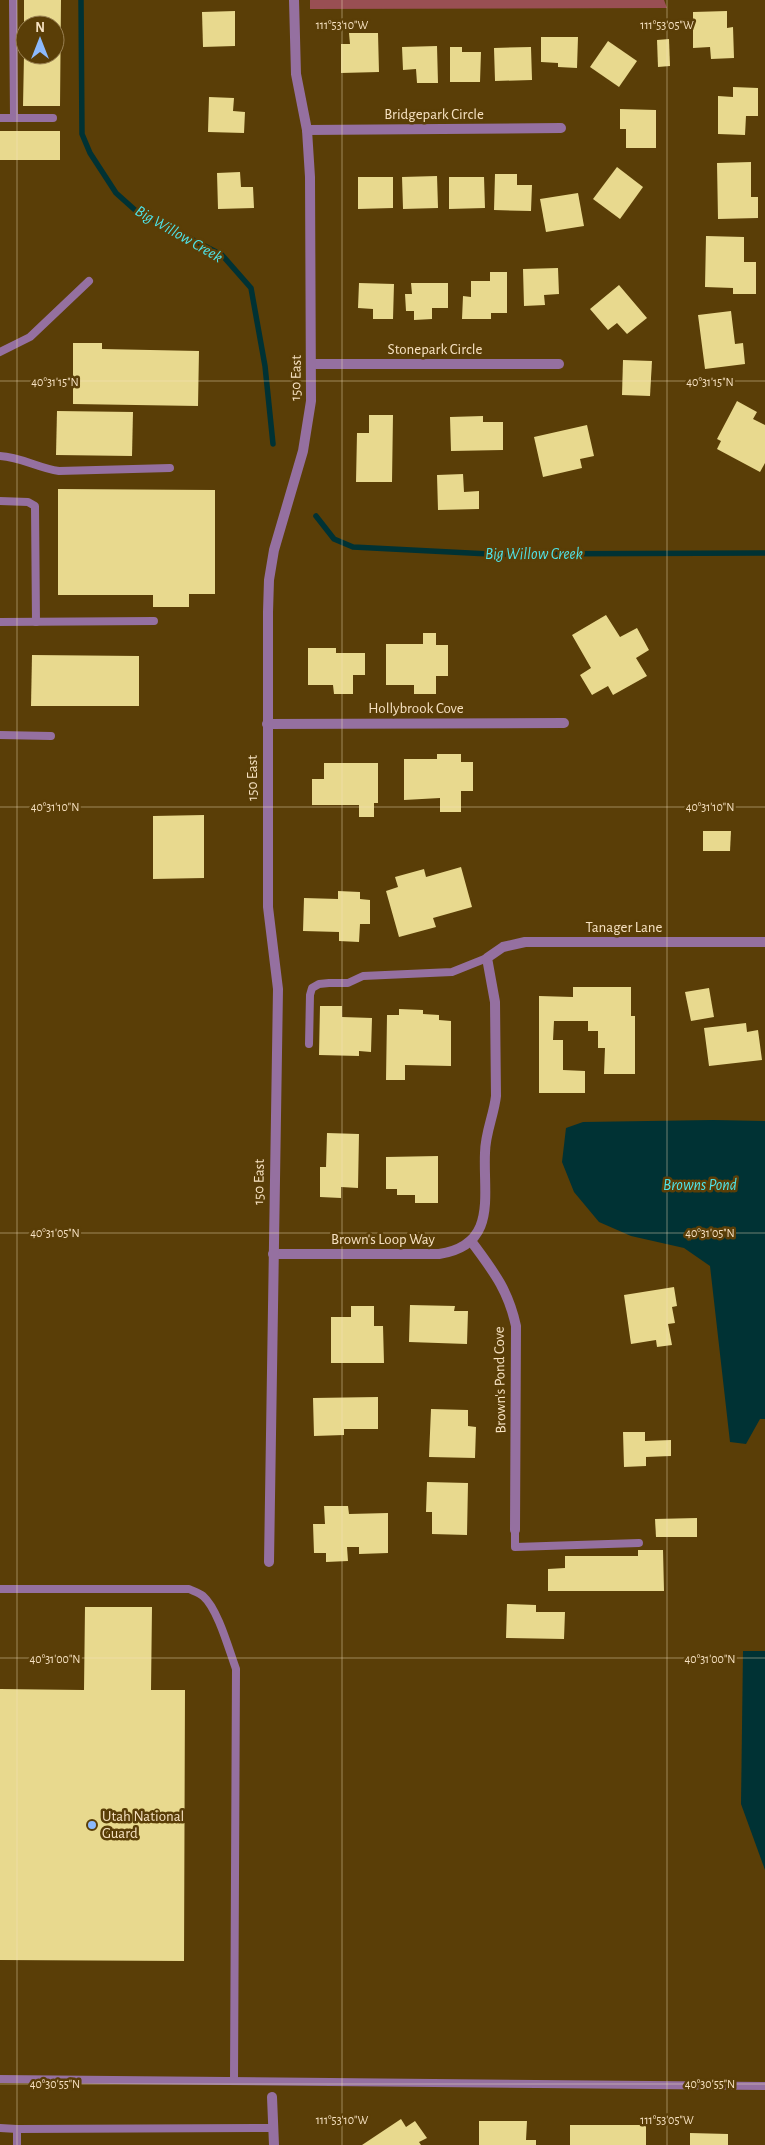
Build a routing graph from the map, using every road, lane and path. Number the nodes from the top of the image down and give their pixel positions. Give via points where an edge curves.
1 (13, 0) edge
2 (294, 0) edge
3 (0, 118) edge
4 (14, 118) junction
5 (53, 118) dead end
6 (561, 128) dead end
7 (307, 130) junction
8 (89, 281) dead end
9 (0, 352) edge
10 (312, 364) junction
11 (559, 364) dead end
12 (0, 456) edge
13 (170, 468) dead end
14 (0, 501) edge
15 (154, 621) dead end
16 (0, 622) edge
17 (36, 622) junction
18 (564, 723) dead end
19 (267, 724) junction
20 (0, 735) edge
21 (52, 736) dead end
22 (765, 942) edge
23 (487, 958) junction
24 (310, 1044) dead end
25 (471, 1241) junction
26 (273, 1254) junction
27 (515, 1530) joint
28 (639, 1543) dead end
29 (269, 1562) dead end
30 (0, 1588) edge
31 (0, 2079) edge
32 (234, 2080) junction
33 (272, 2080) junction
34 (765, 2086) edge
35 (272, 2097) joint
36 (0, 2128) edge
37 (273, 2128) junction
38 (17, 2129) junction
39 (17, 2145) edge
40 (274, 2145) edge

1 - 4 lane
2 - 7 street, 150 East via 296,74
3 - 4 lane
4 - 5 lane
6 - 7 street, Bridgepark Circle
7 - 10 street, 150 East
8 - 9 lane via 30,337
10 - 11 street, Stonepark Circle
10 - 19 street, 150 East via 308,427 274,550 269,580
12 - 13 lane via 58,471
14 - 17 lane via 28,502 35,506
15 - 17 lane
16 - 17 lane
18 - 19 street, Hollybrook Cove
19 - 26 street, 150 East via 268,907 278,989
20 - 21 lane
22 - 23 street, Tanager Lane via 525,942 503,947
23 - 24 lane via 452,972 363,976 348,982 319,984 312,988 310,995
23 - 25 street via 495,1002 496,1096 485,1152 485,1217
25 - 26 street, Brown's Loop Way via 440,1254
25 - 27 street, Brown's Pond Cove via 502,1284 516,1326
26 - 29 street, 150 East
27 - 28 lane via 515,1547
30 - 32 lane via 188,1589 204,1597 215,1614 236,1669
31 - 32 lane
32 - 33 lane
33 - 34 lane
33 - 35 lane
35 - 37 street
36 - 38 lane
37 - 38 lane
37 - 40 street
38 - 39 lane

